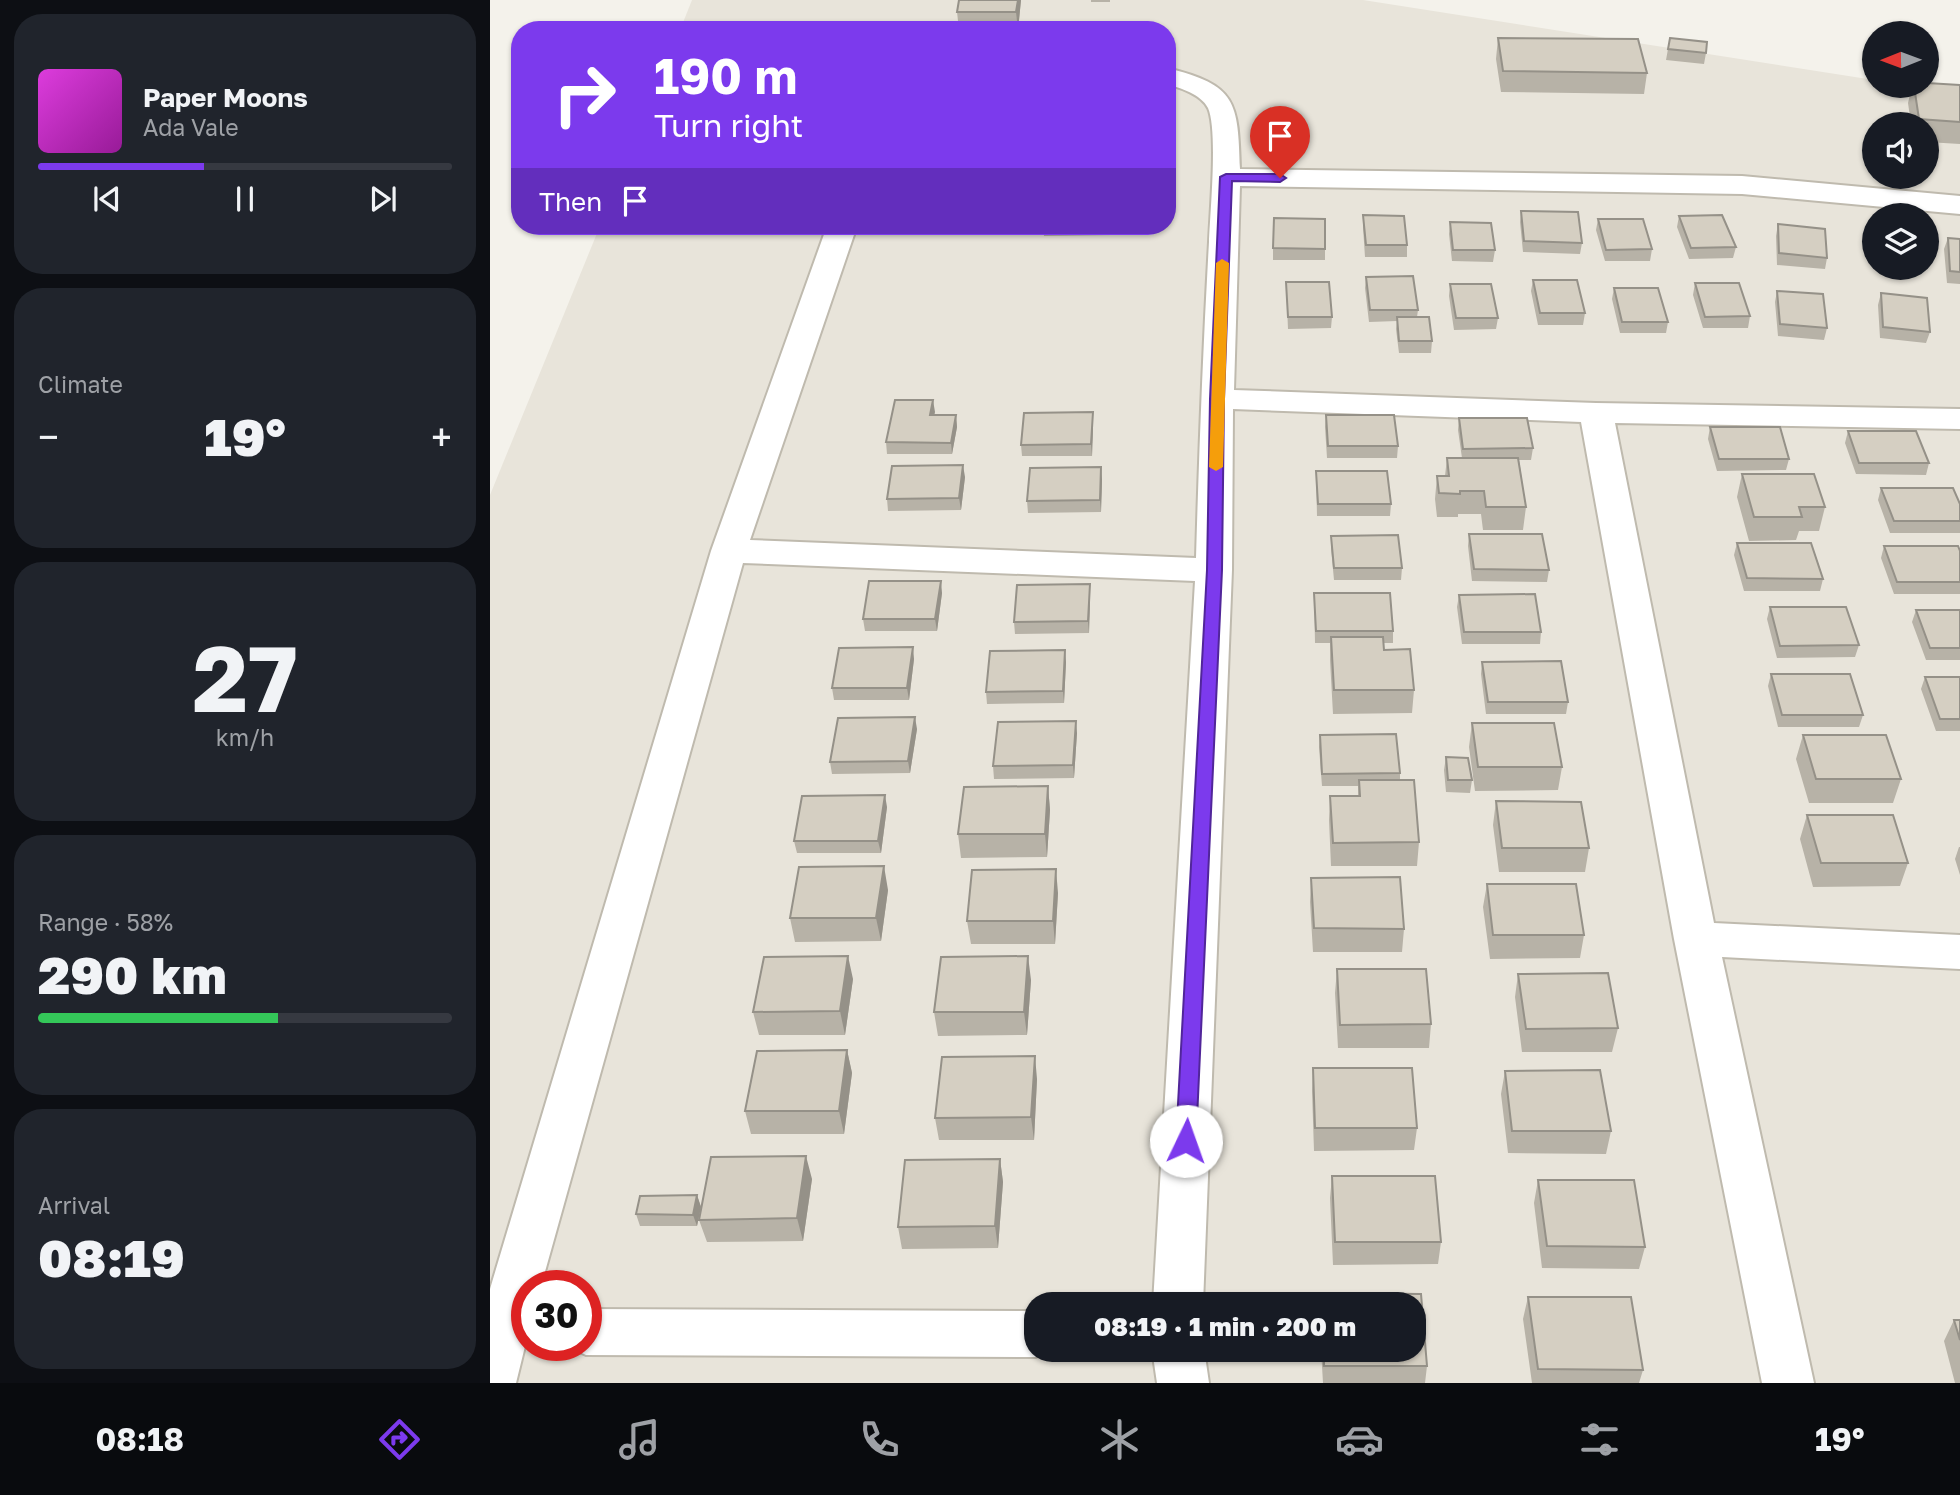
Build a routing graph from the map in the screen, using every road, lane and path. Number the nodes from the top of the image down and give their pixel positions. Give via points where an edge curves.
1 (1176, 79) edge
2 (1226, 177) junction
3 (1960, 205) edge
4 (839, 235) edge
5 (1217, 399) junction
6 (1596, 413) junction
7 (1960, 419) edge
8 (730, 551) junction
9 (1214, 570) junction
10 (1696, 939) junction
11 (1960, 952) edge
12 (532, 1270) edge
13 (1179, 1292) edge
14 (602, 1332) edge
15 (1024, 1334) edge
16 (511, 1339) edge
17 (1180, 1362) edge
18 (490, 1383) edge
19 (1183, 1383) edge
20 (1788, 1383) edge

1 - 2 street via 1214,97 1222,109
2 - 3 street via 1742,184
2 - 5 street
4 - 8 street
5 - 6 street
5 - 9 street
6 - 7 street
6 - 10 street
8 - 9 street
8 - 12 street
9 - 13 street
10 - 11 street
10 - 20 street
14 - 15 street
16 - 18 street
17 - 19 street

